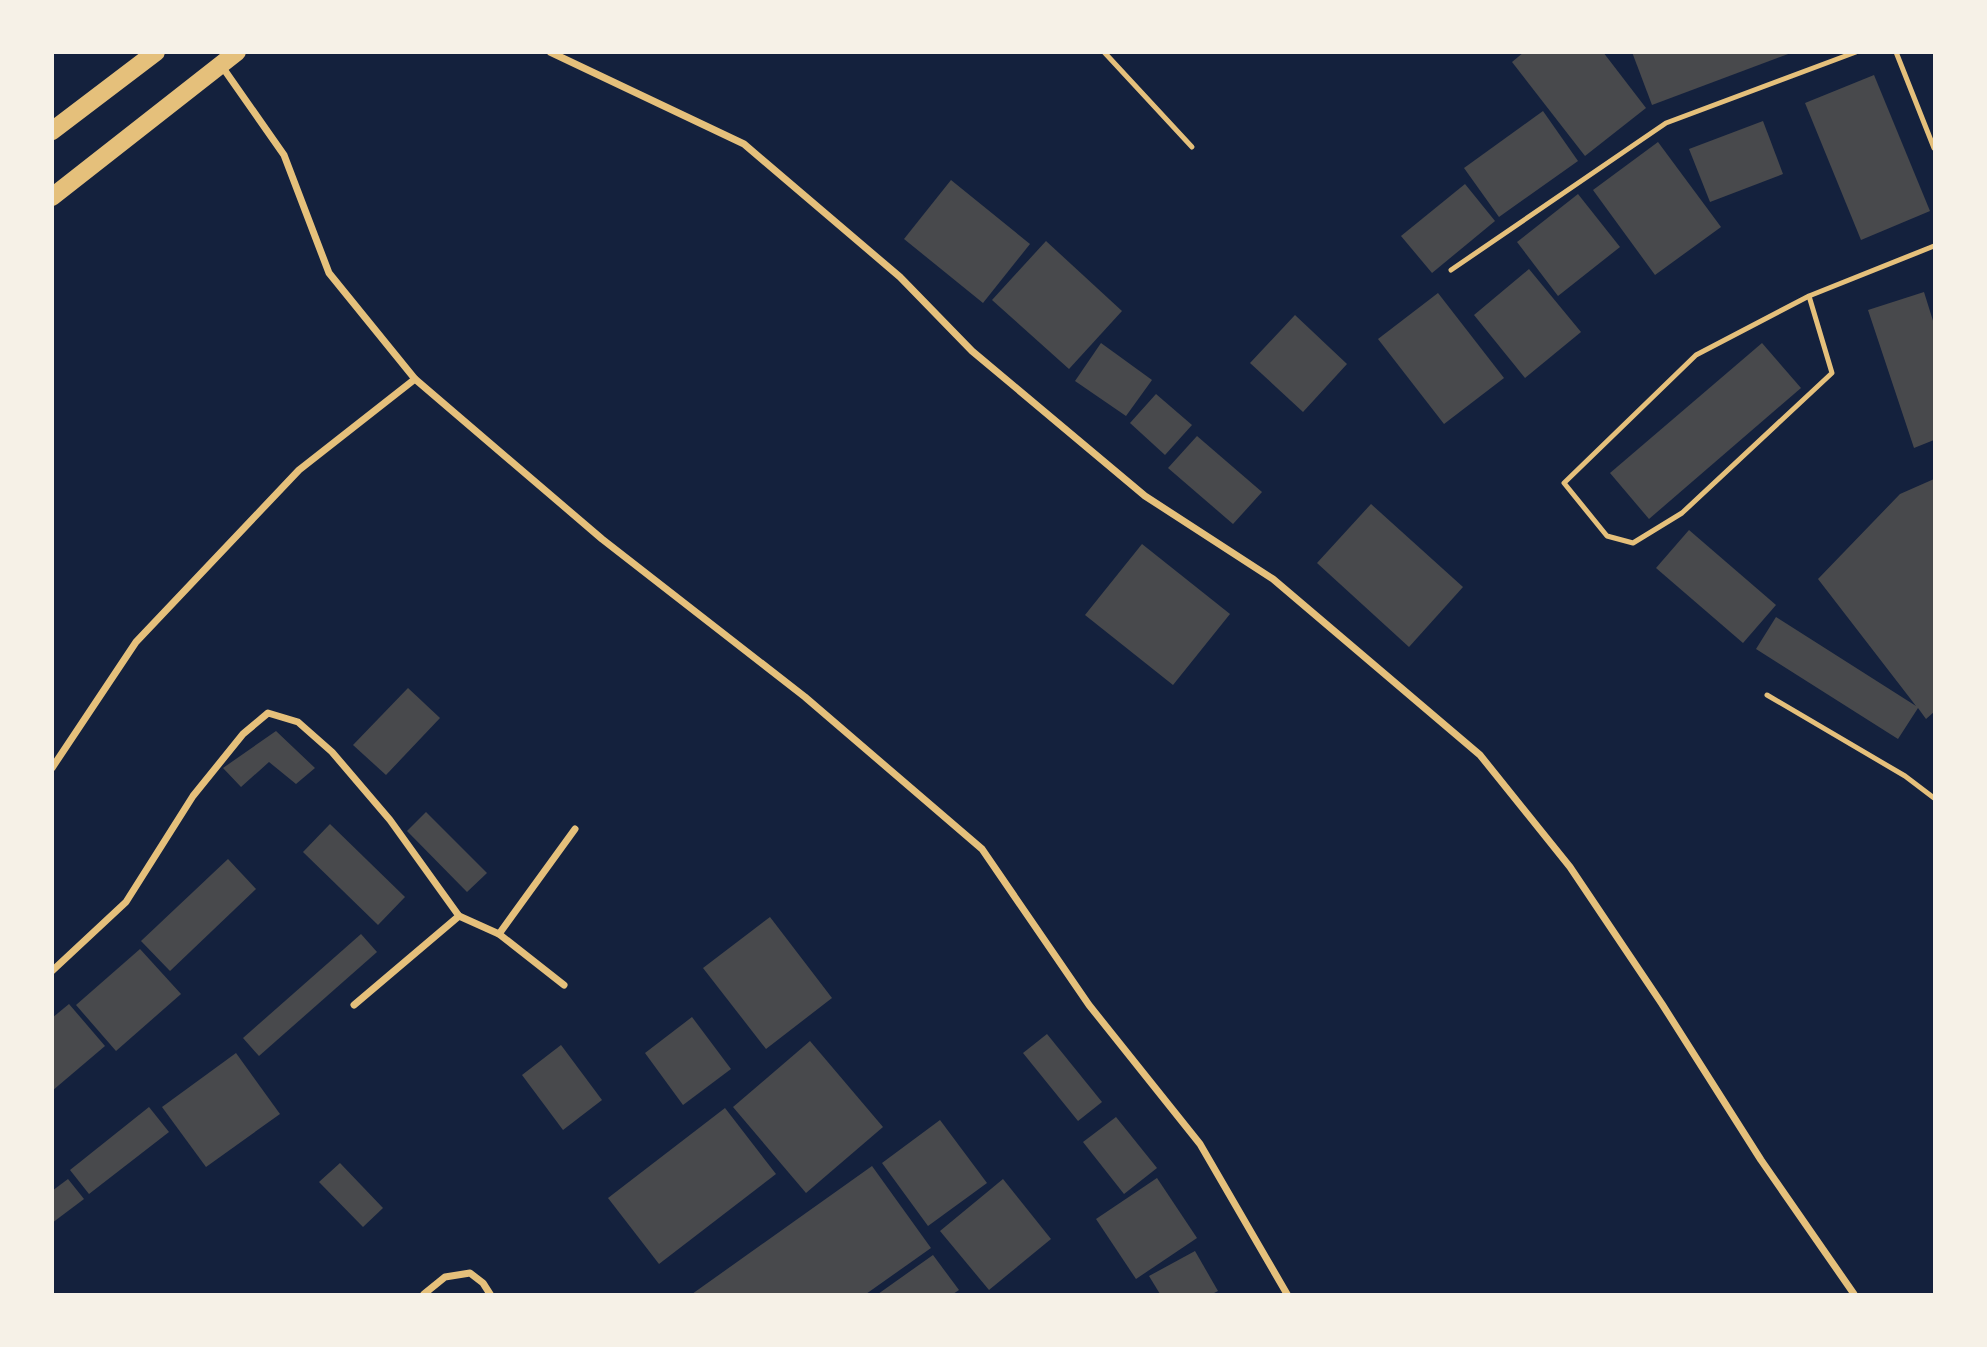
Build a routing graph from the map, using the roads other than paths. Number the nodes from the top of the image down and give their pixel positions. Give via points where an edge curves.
1 (156, 52) edge
2 (237, 52) edge
3 (550, 52) edge
4 (1104, 52) edge
5 (1856, 52) edge
6 (1896, 52) edge
7 (220, 64) junction
8 (52, 131) edge
9 (1192, 146) dead end
10 (1934, 148) edge
11 (52, 197) edge
12 (1934, 246) edge
13 (1451, 270) dead end
14 (1809, 296) junction
15 (415, 379) junction
16 (1767, 695) dead end
17 (52, 768) edge
18 (1934, 798) edge
19 (575, 829) dead end
20 (459, 916) junction
21 (499, 934) junction
22 (52, 971) edge
23 (564, 985) dead end
24 (354, 1005) dead end
25 (424, 1294) edge
26 (490, 1294) edge
27 (1287, 1294) edge
28 (1854, 1294) edge

1 - 8 main road
2 - 7 main road
3 - 28 street via 744,144 900,277 972,351 1145,496 1273,579 1480,755 1570,867
4 - 9 lane
5 - 13 lane via 1666,123
6 - 10 lane
7 - 11 main road
7 - 15 street via 284,155 329,273
12 - 14 lane
14 - 14 lane via 1696,355 1564,483 1606,536 1633,543 1682,513 1832,373
15 - 17 street via 299,470 136,642
15 - 27 street via 602,539 805,697 982,849 1089,1005 1200,1144
16 - 18 lane via 1905,776
19 - 21 street
20 - 21 street
20 - 22 street via 390,820 332,752 298,722 268,713 243,734 192,796 126,902
20 - 24 street
21 - 23 street
25 - 26 street via 445,1277 470,1273

